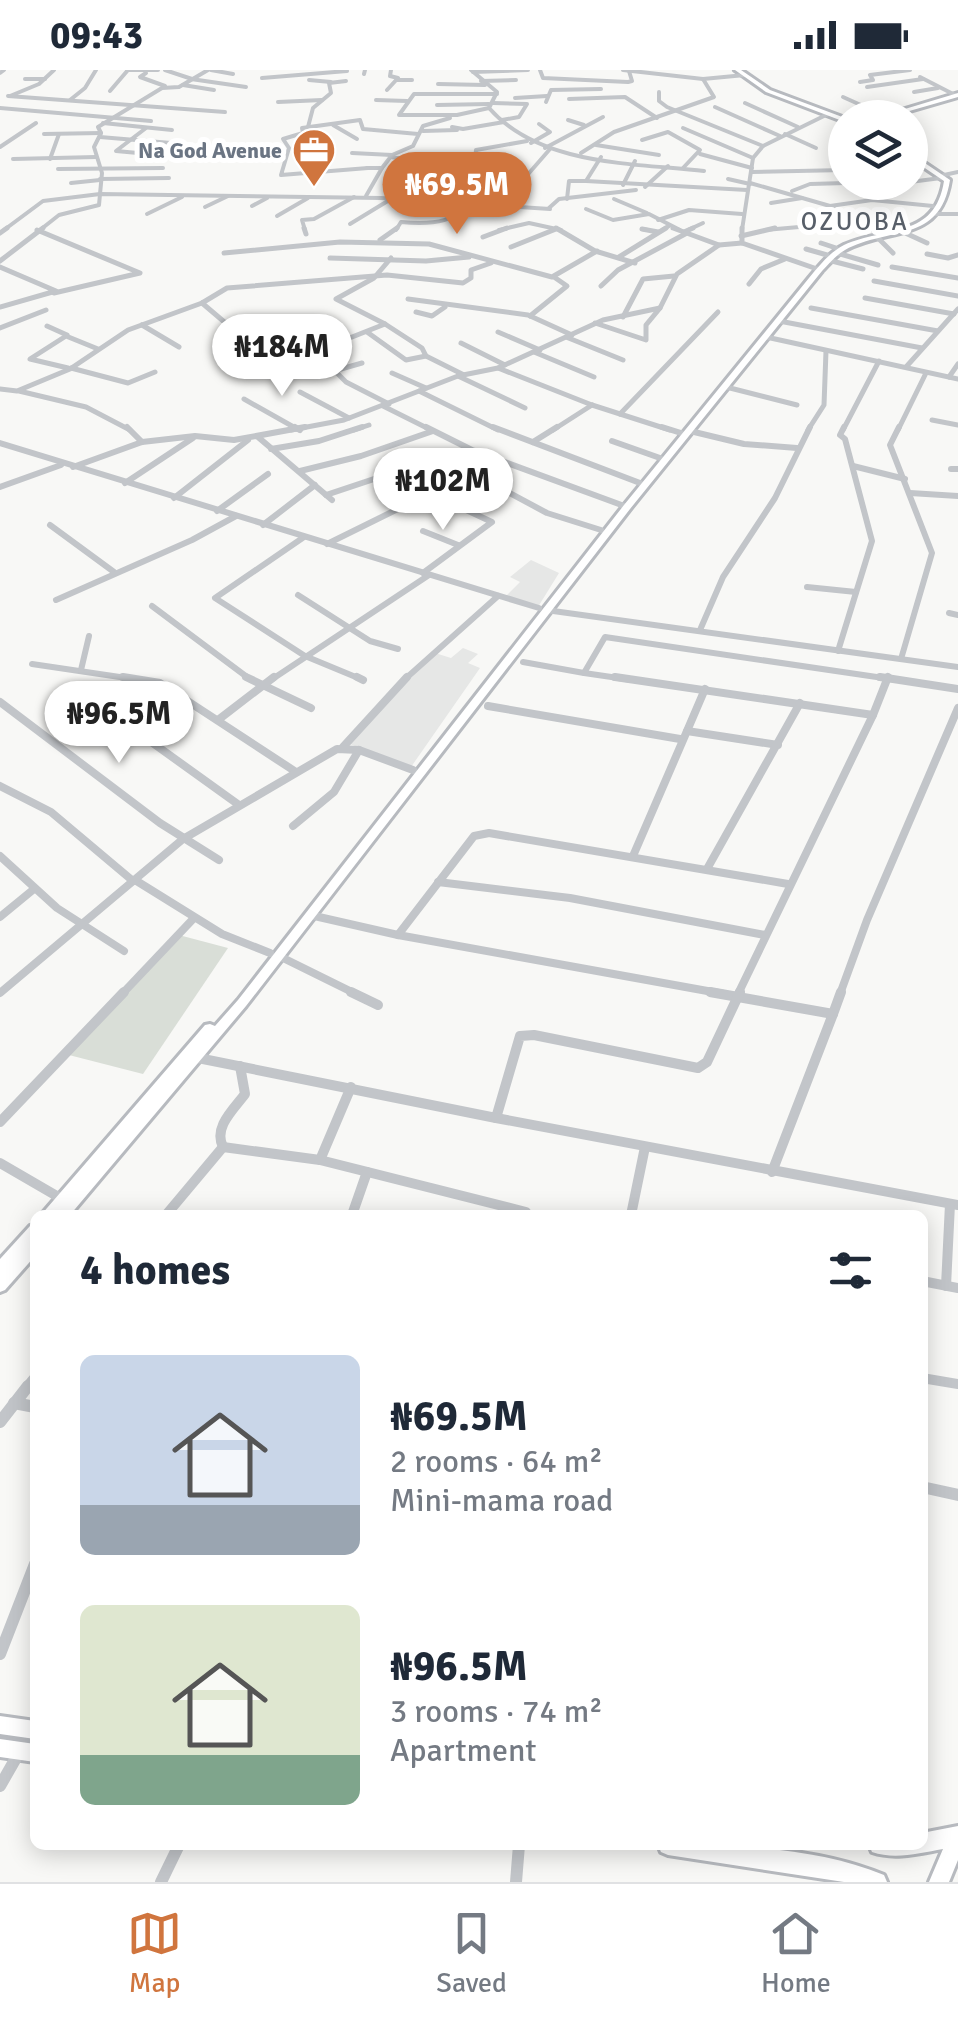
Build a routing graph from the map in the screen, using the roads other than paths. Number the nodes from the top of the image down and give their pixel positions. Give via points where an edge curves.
1 (54, 70) edge
2 (96, 70) edge
3 (128, 70) edge
4 (161, 70) edge
5 (210, 70) edge
6 (347, 70) edge
7 (391, 70) edge
8 (528, 70) edge
9 (626, 70) edge
10 (738, 70) edge
11 (910, 70) edge
12 (472, 71) edge
13 (146, 72) junction
14 (539, 73) edge
15 (233, 74) dead end
16 (745, 76) junction
17 (25, 79) dead end
18 (44, 79) junction
19 (191, 79) junction
20 (703, 79) junction
21 (924, 79) junction
22 (309, 80) dead end
23 (397, 80) junction
24 (412, 80) dead end
25 (516, 80) dead end
26 (346, 81) junction
27 (334, 82) junction
28 (860, 82) dead end
29 (483, 83) junction
30 (438, 84) dead end
31 (183, 85) junction
32 (165, 86) junction
33 (246, 87) dead end
34 (264, 88) dead end
35 (868, 88) dead end
36 (940, 88) junction
37 (350, 89) dead end
38 (214, 90) dead end
39 (386, 90) dead end
40 (601, 90) dead end
41 (110, 91) dead end
42 (523, 92) dead end
43 (659, 92) dead end
44 (914, 92) dead end
45 (957, 96) edge
46 (843, 97) dead end
47 (569, 99) dead end
48 (3, 100) edge
49 (70, 100) junction
50 (322, 100) junction
51 (376, 100) dead end
52 (407, 100) junction
53 (494, 100) junction
54 (849, 100) edge
55 (278, 102) dead end
56 (745, 103) dead end
57 (928, 104) edge
58 (438, 105) dead end
59 (131, 107) junction
60 (715, 107) dead end
61 (678, 111) junction
62 (225, 112) dead end
63 (83, 114) junction
64 (828, 114) joint
65 (457, 115) junction
66 (603, 117) dead end
67 (112, 118) junction
68 (658, 118) junction
69 (568, 120) dead end
70 (151, 121) dead end
71 (502, 121) junction
72 (36, 123) dead end
73 (70, 123) dead end
74 (104, 123) junction
75 (333, 124) junction
76 (539, 124) dead end
77 (584, 125) junction
78 (452, 127) dead end
79 (798, 127) junction
80 (146, 128) junction
81 (308, 128) junction
82 (683, 128) dead end
83 (172, 130) dead end
84 (459, 130) junction
85 (614, 132) junction
86 (44, 134) dead end
87 (59, 134) junction
88 (419, 134) junction
89 (100, 135) junction
90 (782, 135) junction
91 (484, 136) dead end
92 (357, 139) dead end
93 (130, 140) junction
94 (642, 140) dead end
95 (529, 142) junction
96 (182, 144) dead end
97 (596, 144) junction
98 (492, 146) junction
99 (763, 146) junction
100 (0, 147) edge
101 (816, 148) dead end
102 (548, 149) junction
103 (352, 154) dead end
104 (579, 154) junction
105 (700, 154) junction
106 (160, 155) dead end
107 (659, 155) dead end
108 (391, 156) junction
109 (601, 157) junction
110 (13, 158) dead end
111 (96, 158) junction
112 (753, 158) junction
113 (50, 160) junction
114 (635, 161) junction
115 (433, 163) junction
116 (668, 166) junction
117 (100, 167) junction
118 (356, 167) dead end
119 (163, 168) dead end
120 (368, 168) junction
121 (382, 168) junction
122 (476, 168) junction
123 (684, 168) junction
124 (58, 169) dead end
125 (414, 169) dead end
126 (752, 170) junction
127 (828, 170) edge
128 (958, 172) edge
129 (498, 174) dead end
130 (169, 178) dead end
131 (728, 179) dead end
132 (947, 179) edge
133 (100, 180) junction
134 (586, 181) junction
135 (71, 182) dead end
136 (334, 183) dead end
137 (412, 183) dead end
138 (828, 184) edge
139 (722, 185) dead end
140 (623, 186) junction
141 (749, 186) junction
142 (644, 187) junction
143 (691, 188) junction
144 (789, 192) junction
145 (100, 194) junction
146 (189, 194) junction
147 (230, 195) junction
148 (326, 195) junction
149 (356, 195) junction
150 (366, 196) junction
151 (270, 197) junction
152 (310, 197) junction
153 (394, 197) junction
154 (804, 197) junction
155 (404, 198) junction
156 (568, 198) junction
157 (614, 199) dead end
158 (874, 200) junction
159 (474, 202) junction
160 (771, 203) dead end
161 (252, 206) dead end
162 (507, 206) junction
163 (830, 206) junction
164 (205, 207) dead end
165 (550, 209) junction
166 (586, 210) dead end
167 (934, 210) junction
168 (147, 214) dead end
169 (650, 214) junction
170 (742, 214) junction
171 (958, 214) edge
172 (277, 216) dead end
173 (658, 220) junction
174 (854, 220) junction
175 (703, 223) dead end
176 (350, 224) dead end
177 (548, 224) junction
178 (668, 226) junction
179 (556, 229) junction
180 (642, 229) dead end
181 (36, 230) junction
182 (902, 231) junction
183 (658, 232) junction
184 (686, 232) junction
185 (0, 233) edge
186 (306, 234) dead end
187 (878, 236) junction
188 (482, 237) dead end
189 (741, 239) junction
190 (377, 241) junction
191 (821, 242) dead end
192 (927, 243) dead end
193 (719, 245) junction
194 (511, 247) dead end
195 (806, 250) dead end
196 (597, 251) junction
197 (224, 253) dead end
198 (893, 253) dead end
199 (832, 254) junction
200 (927, 254) dead end
201 (958, 255) edge
202 (472, 257) junction
203 (619, 257) junction
204 (330, 258) dead end
205 (391, 258) junction
206 (785, 259) junction
207 (635, 263) junction
208 (0, 264) edge
209 (491, 264) junction
210 (878, 265) dead end
211 (892, 267) dead end
212 (817, 269) junction
213 (864, 269) dead end
214 (674, 276) junction
215 (554, 277) junction
216 (374, 278) junction
217 (958, 278) edge
218 (874, 281) dead end
219 (749, 284) dead end
220 (600, 286) dead end
221 (54, 293) junction
222 (958, 296) edge
223 (865, 298) dead end
224 (408, 299) dead end
225 (202, 304) junction
226 (0, 306) edge
227 (445, 307) junction
228 (660, 308) junction
229 (811, 308) dead end
230 (46, 310) dead end
231 (416, 312) dead end
232 (718, 312) dead end
233 (955, 314) edge
234 (530, 316) junction
235 (624, 316) junction
236 (779, 320) junction
237 (385, 324) junction
238 (595, 324) junction
239 (142, 325) junction
240 (46, 326) dead end
241 (0, 328) edge
242 (938, 330) junction
243 (367, 332) junction
244 (498, 332) dead end
245 (70, 336) junction
246 (569, 336) junction
247 (766, 337) junction
248 (347, 338) dead end
249 (462, 343) dead end
250 (179, 347) dead end
251 (255, 348) dead end
252 (922, 348) junction
253 (98, 349) junction
254 (537, 351) junction
255 (826, 351) junction
256 (426, 356) junction
257 (623, 360) dead end
258 (879, 361) junction
259 (362, 364) dead end
260 (958, 364) edge
261 (502, 366) junction
262 (906, 367) junction
263 (71, 368) junction
264 (252, 370) dead end
265 (155, 372) dead end
266 (334, 372) junction
267 (926, 372) junction
268 (392, 373) dead end
269 (461, 376) junction
270 (594, 377) dead end
271 (949, 377) junction
272 (958, 379) edge
273 (726, 387) junction
274 (0, 390) edge
275 (423, 390) junction
276 (17, 391) junction
277 (300, 392) dead end
278 (244, 399) dead end
279 (386, 405) junction
280 (592, 405) junction
281 (797, 405) dead end
282 (525, 408) dead end
283 (620, 414) junction
284 (349, 418) junction
285 (932, 420) dead end
286 (958, 425) edge
287 (370, 426) dead end
288 (300, 430) junction
289 (434, 431) junction
290 (685, 432) junction
291 (195, 436) junction
292 (254, 438) junction
293 (612, 441) dead end
294 (142, 442) junction
295 (533, 442) junction
296 (1, 445) edge
297 (797, 448) junction
298 (271, 450) junction
299 (660, 458) junction
300 (68, 465) junction
301 (853, 466) junction
302 (300, 471) junction
303 (268, 474) dead end
304 (374, 479) dead end
305 (906, 479) junction
306 (126, 482) junction
307 (489, 482) dead end
308 (640, 482) junction
309 (315, 485) junction
310 (0, 486) edge
311 (910, 493) junction
312 (958, 496) edge
313 (329, 497) joint
314 (174, 498) junction
315 (624, 507) junction
316 (462, 508) dead end
317 (217, 511) junction
318 (434, 512) dead end
319 (236, 516) junction
320 (50, 525) dead end
321 (263, 525) junction
322 (600, 530) junction
323 (423, 531) dead end
324 (304, 537) junction
325 (327, 544) junction
326 (458, 544) junction
327 (114, 572) junction
328 (426, 574) junction
329 (807, 587) dead end
330 (856, 592) junction
331 (298, 595) dead end
332 (498, 596) junction
333 (56, 600) dead end
334 (152, 606) dead end
335 (542, 609) junction
336 (348, 628) junction
337 (700, 630) junction
338 (89, 636) dead end
339 (398, 650) dead end
340 (838, 650) junction
341 (305, 656) junction
342 (901, 659) junction
343 (523, 662) dead end
344 (32, 664) dead end
345 (958, 667) edge
346 (82, 670) junction
347 (584, 672) junction
348 (888, 677) junction
349 (363, 680) dead end
350 (261, 686) junction
351 (705, 689) junction
352 (958, 689) edge
353 (0, 702) edge
354 (800, 703) junction
355 (488, 706) dead end
356 (311, 708) dead end
357 (958, 708) edge
358 (112, 713) dead end
359 (873, 715) junction
360 (218, 720) junction
361 (684, 735) junction
362 (778, 745) junction
363 (342, 747) junction
364 (359, 750) junction
365 (413, 770) junction
366 (296, 772) junction
367 (0, 786) edge
368 (239, 805) junction
369 (293, 826) dead end
370 (184, 839) junction
371 (0, 856) edge
372 (633, 856) junction
373 (219, 860) dead end
374 (707, 869) junction
375 (134, 880) junction
376 (438, 882) junction
377 (788, 884) junction
378 (34, 889) junction
379 (310, 915) junction
380 (0, 917) edge
381 (194, 918) junction
382 (82, 922) junction
383 (398, 935) junction
384 (765, 935) junction
385 (124, 951) dead end
386 (274, 954) junction
387 (0, 994) edge
388 (738, 996) junction
389 (378, 1004) dead end
390 (833, 1014) junction
391 (198, 1058) junction
392 (240, 1066) junction
393 (351, 1087) junction
394 (496, 1118) junction
395 (0, 1122) edge
396 (223, 1147) junction
397 (645, 1147) junction
398 (320, 1160) junction
399 (0, 1162) edge
400 (366, 1172) junction
401 (772, 1172) junction
402 (62, 1199) junction
403 (954, 1204) edge
404 (52, 1210) edge
405 (65, 1210) edge
406 (170, 1210) edge
407 (354, 1210) edge
408 (511, 1210) edge
409 (632, 1210) edge
410 (30, 1236) edge
411 (30, 1251) edge
412 (0, 1270) edge
413 (0, 1285) edge
414 (952, 1287) edge
415 (928, 1379) edge
416 (30, 1383) edge
417 (958, 1384) edge
418 (14, 1403) junction
419 (30, 1407) edge
420 (0, 1422) edge
421 (928, 1489) edge
422 (958, 1495) edge
423 (30, 1577) edge
424 (0, 1654) edge
425 (0, 1725) edge
426 (30, 1729) edge
427 (18, 1751) edge
428 (0, 1786) edge
429 (958, 1836) edge
430 (928, 1842) edge
431 (177, 1850) edge
432 (519, 1850) edge
433 (701, 1850) edge
434 (162, 1882) edge
435 (516, 1882) edge
436 (877, 1882) edge
437 (939, 1882) edge

1 - 18 street
2 - 49 street
3 - 13 street
3 - 41 street
4 - 13 street
4 - 19 street
5 - 15 street
5 - 19 street
6 - 26 street
6 - 34 street via 265,78
7 - 23 street
8 - 12 street
9 - 14 street via 630,82
9 - 20 street
10 - 16 main road
11 - 21 street
11 - 28 street
12 - 29 street
13 - 32 street via 140,77
16 - 20 street
16 - 64 main road
17 - 18 street
18 - 48 street
19 - 31 street
19 - 33 street
20 - 61 street via 716,95
21 - 35 street
21 - 36 street
22 - 27 street
23 - 24 street
23 - 39 street
25 - 29 street
26 - 27 street
26 - 37 street
27 - 50 street
29 - 30 street
29 - 53 street
31 - 32 street
31 - 38 street
32 - 59 street
36 - 44 street
36 - 45 street
40 - 53 street
42 - 53 street
43 - 61 street via 662,104
45 - 57 main road
46 - 54 street
47 - 68 street via 625,97
48 - 49 street
48 - 63 street
49 - 59 street
50 - 55 street
50 - 81 street
51 - 52 street
52 - 53 street via 414,94
52 - 65 street via 399,116
53 - 58 street
53 - 65 street
53 - 71 street
53 - 71 street via 527,104 520,117
56 - 79 street
59 - 62 street
59 - 67 street
60 - 90 street
61 - 68 street
61 - 99 street
63 - 67 street
63 - 73 street
64 - 79 street
65 - 88 street
66 - 77 street
67 - 70 street
67 - 74 street
68 - 85 street
69 - 77 street
71 - 84 street
71 - 95 street
72 - 100 street
74 - 80 street
74 - 89 street
75 - 81 street
75 - 88 street via 360,120 363,129
75 - 92 street
76 - 95 street via 550,132
77 - 85 street
77 - 102 street
78 - 84 street
79 - 90 street
80 - 83 street
80 - 93 street
81 - 120 street via 283,139 289,148 280,174
82 - 112 street
84 - 88 street
85 - 97 street
86 - 87 street
87 - 89 street
87 - 113 street
88 - 108 street via 413,146
89 - 93 street
89 - 111 street
90 - 99 street
90 - 101 street
91 - 98 street
93 - 96 street
93 - 106 street via 116,151
94 - 105 street via 668,132
95 - 98 street
95 - 102 street
97 - 104 street
97 - 107 street
98 - 122 street via 476,150
99 - 112 street
102 - 104 street
102 - 162 street
103 - 108 street
104 - 109 street
105 - 123 street
105 - 126 street
108 - 115 street
108 - 121 street
109 - 114 street
109 - 134 street
110 - 113 street
111 - 113 street
111 - 117 street
112 - 126 street
114 - 116 street
114 - 140 street
115 - 122 street
115 - 125 street
116 - 123 street
116 - 142 street
117 - 119 street
117 - 124 street
117 - 133 street
118 - 120 street
120 - 121 street
121 - 150 street
122 - 129 street
122 - 159 street
123 - 143 street via 701,171
126 - 127 street
126 - 141 street
128 - 132 street
130 - 133 street
131 - 141 street
132 - 167 main road
133 - 135 street
133 - 145 street
134 - 140 street
134 - 156 street via 569,181
136 - 148 street
137 - 155 street
138 - 144 street
139 - 141 street
140 - 142 street
141 - 143 street
141 - 144 street
141 - 170 street
142 - 143 street
142 - 156 street
144 - 154 street
145 - 146 street
145 - 181 street via 99,205 61,214
145 - 185 street via 43,201
146 - 147 street
146 - 168 street
147 - 151 street
147 - 164 street
148 - 149 street
148 - 152 street
149 - 150 street
149 - 186 street via 302,220
150 - 153 street
151 - 152 street
151 - 161 street
152 - 172 street
153 - 155 street
153 - 176 street
154 - 160 street
154 - 163 street
155 - 159 street
156 - 165 street
157 - 169 street
158 - 163 street
158 - 167 street
158 - 174 street via 874,214
159 - 162 street
159 - 190 street via 443,225 401,222
162 - 165 street
163 - 174 street
165 - 177 street
166 - 169 street via 610,220
167 - 171 street
167 - 182 main road via 923,224
167 - 187 main road
169 - 173 street
170 - 173 street via 688,210
170 - 189 street
173 - 178 street
174 - 187 street
174 - 189 street via 782,226
175 - 184 street
177 - 179 street
177 - 188 street via 521,220
178 - 183 street
178 - 184 street
179 - 194 street
179 - 196 street
180 - 183 street
181 - 208 street
181 - 221 street via 140,272
182 - 187 main road
182 - 192 street
183 - 203 street
184 - 193 street
184 - 207 street
187 - 198 street
187 - 199 main road
189 - 193 street
189 - 206 street
190 - 197 street
190 - 202 street via 452,248
191 - 199 street
193 - 214 street
195 - 199 street
196 - 203 street
196 - 215 street
199 - 210 street
199 - 212 main road
199 - 213 street
200 - 201 street
202 - 205 street
202 - 209 street
203 - 207 street
204 - 205 street
205 - 216 street
206 - 212 street
206 - 219 street via 761,269
207 - 220 street
208 - 221 street
209 - 215 street
209 - 216 street via 471,270 463,283
211 - 217 street
212 - 236 main road
212 - 290 main road
214 - 228 street
214 - 235 street via 643,279
215 - 234 street via 566,286
216 - 225 street via 227,288
216 - 237 street via 336,300
218 - 222 street
221 - 226 street
223 - 233 street
224 - 227 street
225 - 239 street
225 - 251 street
227 - 231 street via 432,316
227 - 234 street
228 - 235 street
228 - 238 street via 644,340
229 - 242 street
230 - 241 street
232 - 283 street
233 - 242 street
234 - 246 street
235 - 238 street
236 - 247 main road
236 - 252 street
237 - 243 street
237 - 256 street
238 - 246 street
239 - 250 street
239 - 253 street
240 - 245 street
242 - 252 street
243 - 248 street
243 - 256 street via 406,360
244 - 254 street
245 - 253 street
245 - 263 street via 30,360
246 - 254 street
246 - 257 street
247 - 255 street
247 - 273 main road
249 - 261 street
252 - 262 street
253 - 263 street
254 - 261 street
254 - 270 street
255 - 258 street
255 - 297 street via 824,405
256 - 269 street
258 - 262 street
258 - 301 street via 840,434
259 - 266 street
260 - 271 street
261 - 269 street
261 - 280 street
262 - 267 street
263 - 265 street via 128,384
263 - 276 street
264 - 266 street via 264,376 321,363
266 - 279 street
267 - 271 street
267 - 305 street via 890,445
268 - 275 street
269 - 275 street
269 - 282 street
271 - 272 street
273 - 281 street
273 - 290 main road
274 - 276 street
275 - 279 street
275 - 295 street
276 - 294 street via 88,408 130,428
277 - 284 street
278 - 288 street
279 - 284 street
279 - 289 street
280 - 283 street
280 - 295 street
283 - 290 street
284 - 288 street
285 - 286 street
287 - 298 street
288 - 292 street
289 - 302 street
289 - 315 street
290 - 297 street
290 - 299 main road
290 - 315 main road
291 - 292 street
291 - 294 street
291 - 306 street
292 - 298 street
292 - 314 street
293 - 299 street
294 - 300 street
295 - 308 street
296 - 300 street
297 - 337 street
298 - 302 street
299 - 308 main road
300 - 306 street
300 - 310 street
301 - 305 street
301 - 330 street via 872,541
302 - 309 street
303 - 317 street
304 - 313 street
305 - 311 street
306 - 314 street
307 - 322 street
308 - 315 main road
309 - 313 street
309 - 321 street
311 - 312 street
311 - 342 street via 932,554
314 - 317 street
315 - 322 main road
315 - 335 main road
316 - 326 street via 492,522
317 - 319 street
318 - 325 street via 414,500
319 - 321 street
319 - 327 street
320 - 327 street
321 - 324 street
322 - 335 main road
323 - 326 street
324 - 325 street
324 - 341 street via 215,597
325 - 328 street
326 - 328 street
327 - 333 street
328 - 332 street
328 - 336 street
329 - 330 street
330 - 340 street
331 - 336 street
332 - 335 street
332 - 363 street via 404,679
334 - 350 street
335 - 337 street
335 - 365 main road
335 - 379 main road
336 - 339 street
336 - 341 street
337 - 340 street
338 - 346 street
340 - 342 street
341 - 349 street
341 - 350 street
342 - 345 street
343 - 347 street
344 - 346 street
346 - 360 street via 152,679
347 - 348 street via 611,636
347 - 351 street
348 - 352 street
348 - 359 street
350 - 356 street
350 - 360 street
351 - 354 street
351 - 361 street
353 - 370 street
354 - 359 street
354 - 362 street
355 - 361 street
357 - 390 street
358 - 368 street
359 - 377 street
360 - 366 street
361 - 362 street
361 - 372 street
362 - 374 street
363 - 364 street
363 - 366 street
364 - 365 street
364 - 369 street via 334,792
365 - 386 main road
366 - 368 street
367 - 375 street via 38,804
368 - 370 street
370 - 373 street
370 - 375 street
371 - 378 street
372 - 374 street
372 - 376 street via 490,833 474,836
374 - 377 street
375 - 381 street
375 - 382 street
376 - 383 street
376 - 384 street via 570,898
377 - 384 street
378 - 380 street
378 - 382 street
379 - 383 street
379 - 386 main road
381 - 386 street
381 - 395 street
382 - 385 street
382 - 387 street
383 - 388 street
384 - 388 street
386 - 389 street
386 - 391 main road
386 - 402 main road
388 - 390 street
388 - 394 street via 698,1068 520,1036
390 - 401 street
391 - 392 street
391 - 405 main road
392 - 393 street
392 - 396 street via 245,1094 222,1124
393 - 394 street
393 - 398 street
394 - 397 street
396 - 398 street
396 - 406 street
397 - 401 street
397 - 409 street
398 - 400 street
399 - 402 street
400 - 407 street
400 - 408 street
401 - 403 street
402 - 404 main road
403 - 414 street
410 - 412 main road
411 - 413 main road
415 - 417 street
416 - 418 street
418 - 419 street
418 - 420 street
421 - 422 street
423 - 424 street
425 - 426 main road
427 - 428 street
429 - 430 main road
429 - 437 main road
431 - 434 street
432 - 435 street
433 - 436 main road

